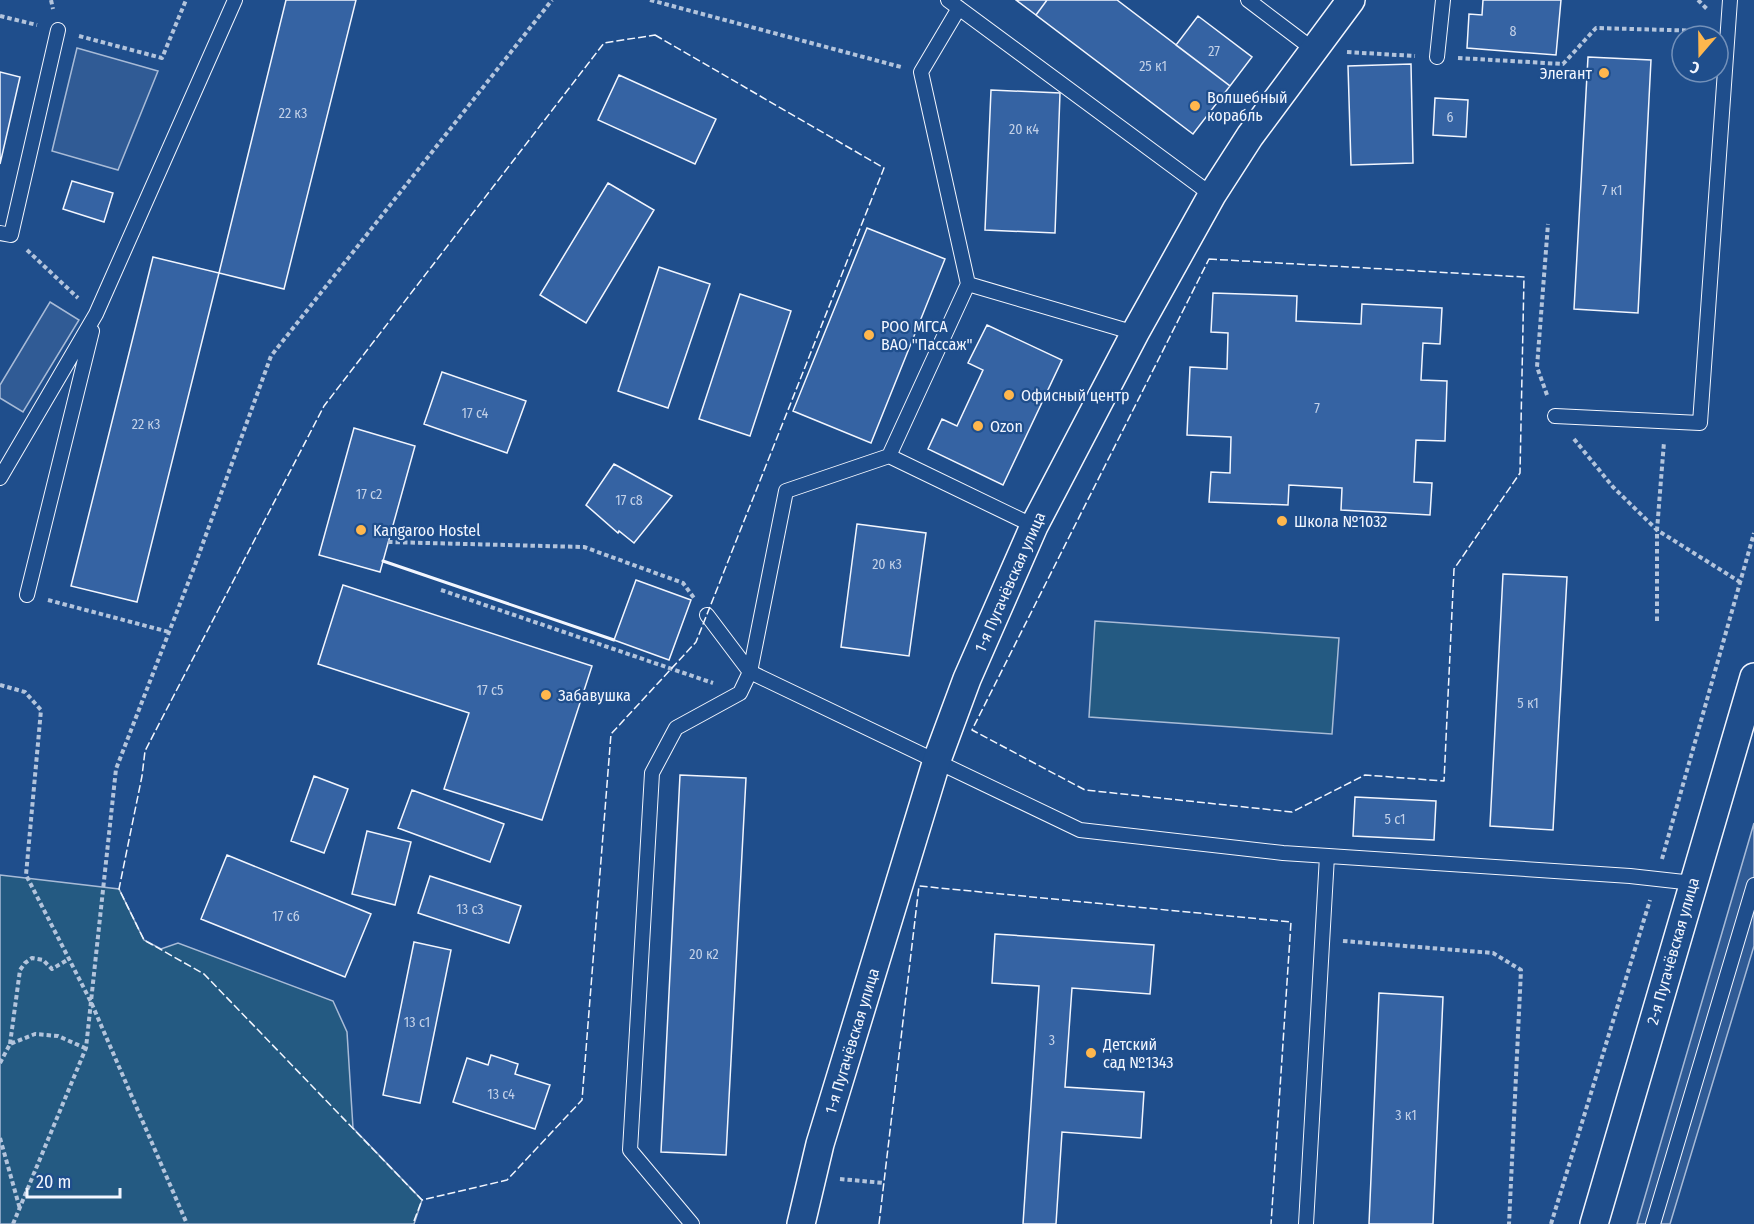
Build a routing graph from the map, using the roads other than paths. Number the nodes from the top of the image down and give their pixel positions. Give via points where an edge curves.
1 (235, 0) edge
2 (1248, 0) edge
3 (1351, 0) edge
4 (1443, 0) edge
5 (1730, 0) edge
6 (953, 4) edge
7 (58, 30) road end
8 (1314, 50) junction
9 (1437, 57) road end
10 (1212, 195) junction
11 (5, 234) edge
12 (968, 284) junction
13 (96, 314) junction
14 (1135, 333) junction
15 (1555, 416) dead end
16 (889, 456) junction
17 (0, 478) edge
18 (1034, 526) junction
19 (27, 595) road end
20 (706, 615) road end
21 (750, 672) junction
22 (1754, 678) edge
23 (1750, 706) edge
24 (937, 760) junction
25 (1327, 856) junction
26 (1693, 883) junction
27 (1754, 885) edge
28 (692, 1224) edge
29 (801, 1224) edge
30 (1306, 1224) edge
31 (1594, 1224) edge
32 (1653, 1224) edge

1 - 13 lane
2 - 8 lane
3 - 8 street, 1-я Пугачёвская улица
4 - 9 lane
5 - 15 lane via 1700,423
6 - 10 lane
6 - 12 lane via 921,72
7 - 11 lane
8 - 10 street, 1-я Пугачёвская улица
10 - 14 street, 1-я Пугачёвская улица
12 - 14 lane
12 - 16 lane
13 - 17 lane
13 - 19 lane
14 - 18 street, 1-я Пугачёвская улица
16 - 18 lane
16 - 21 lane via 786,491
18 - 24 street, 1-я Пугачёвская улица via 967,679
20 - 21 lane
21 - 24 lane
21 - 28 lane via 740,693 676,728 652,773 630,1150
22 - 23 street, 2-я Пугачёвская улица
23 - 26 street, 2-я Пугачёвская улица
24 - 25 lane via 1080,830
24 - 29 street, 1-я Пугачёвская улица
25 - 26 lane
25 - 30 lane
26 - 31 street, 2-я Пугачёвская улица
27 - 32 lane

